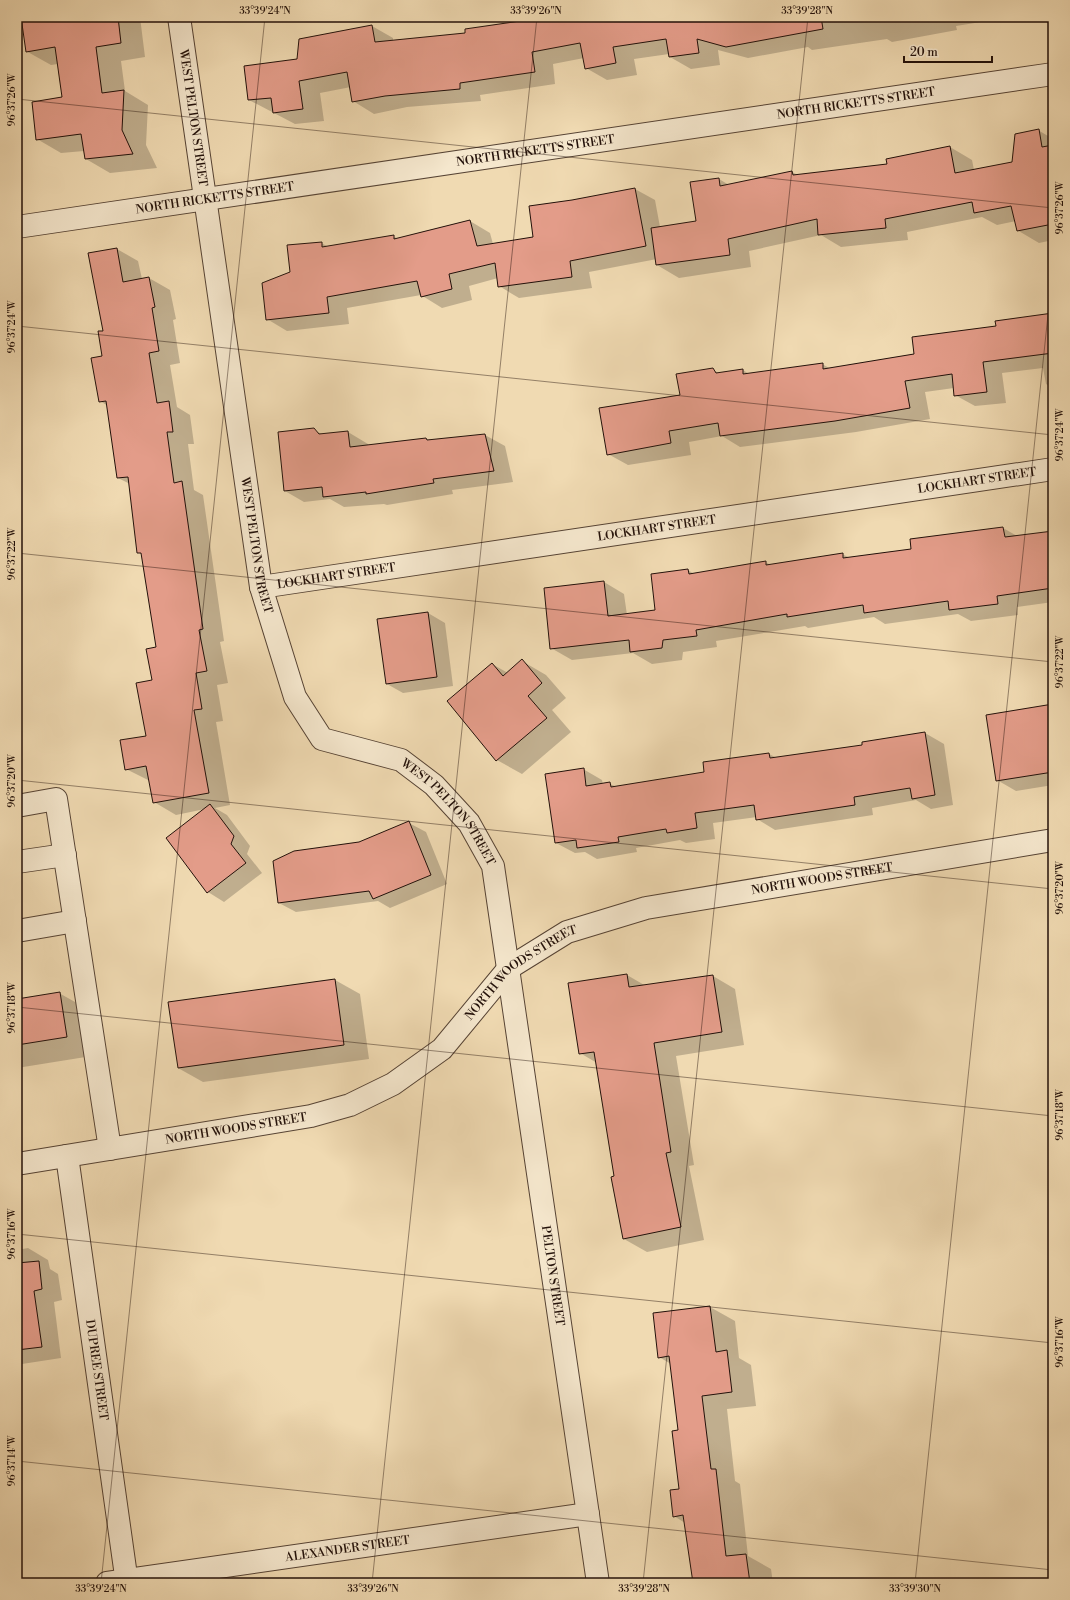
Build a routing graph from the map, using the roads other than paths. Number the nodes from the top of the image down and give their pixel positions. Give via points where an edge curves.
1 (179, 17) edge
2 (1053, 74) edge
3 (206, 200) junction
4 (17, 227) edge
5 (1053, 469) edge
6 (261, 587) junction
7 (17, 806) edge
8 (1053, 840) edge
9 (65, 855) junction
10 (17, 862) edge
11 (75, 921) junction
12 (17, 931) edge
13 (509, 968) junction
14 (110, 1148) junction
15 (67, 1156) junction
16 (17, 1164) edge
17 (588, 1514) junction
18 (121, 1582) edge
19 (598, 1583) edge

1 - 3 street, WEST PELTON STREET
2 - 3 street, NORTH RICKETTS STREET
3 - 4 street, NORTH RICKETTS STREET
3 - 6 street, WEST PELTON STREET
5 - 6 street, LOCKHART STREET
6 - 13 street, WEST PELTON STREET via 295,697 322,739 401,760 434,785 469,823 493,866
7 - 9 street via 56,799
8 - 13 street, NORTH WOODS STREET via 646,908 567,932
9 - 10 street
9 - 11 street
11 - 12 street
11 - 14 street
13 - 14 street, NORTH WOODS STREET via 442,1049 393,1084 350,1105 311,1116
13 - 17 street, PELTON STREET
14 - 15 street, NORTH WOODS STREET
15 - 16 street, NORTH WOODS STREET
15 - 18 street, DUPREE STREET
17 - 18 street, ALEXANDER STREET
17 - 19 street, PELTON STREET

